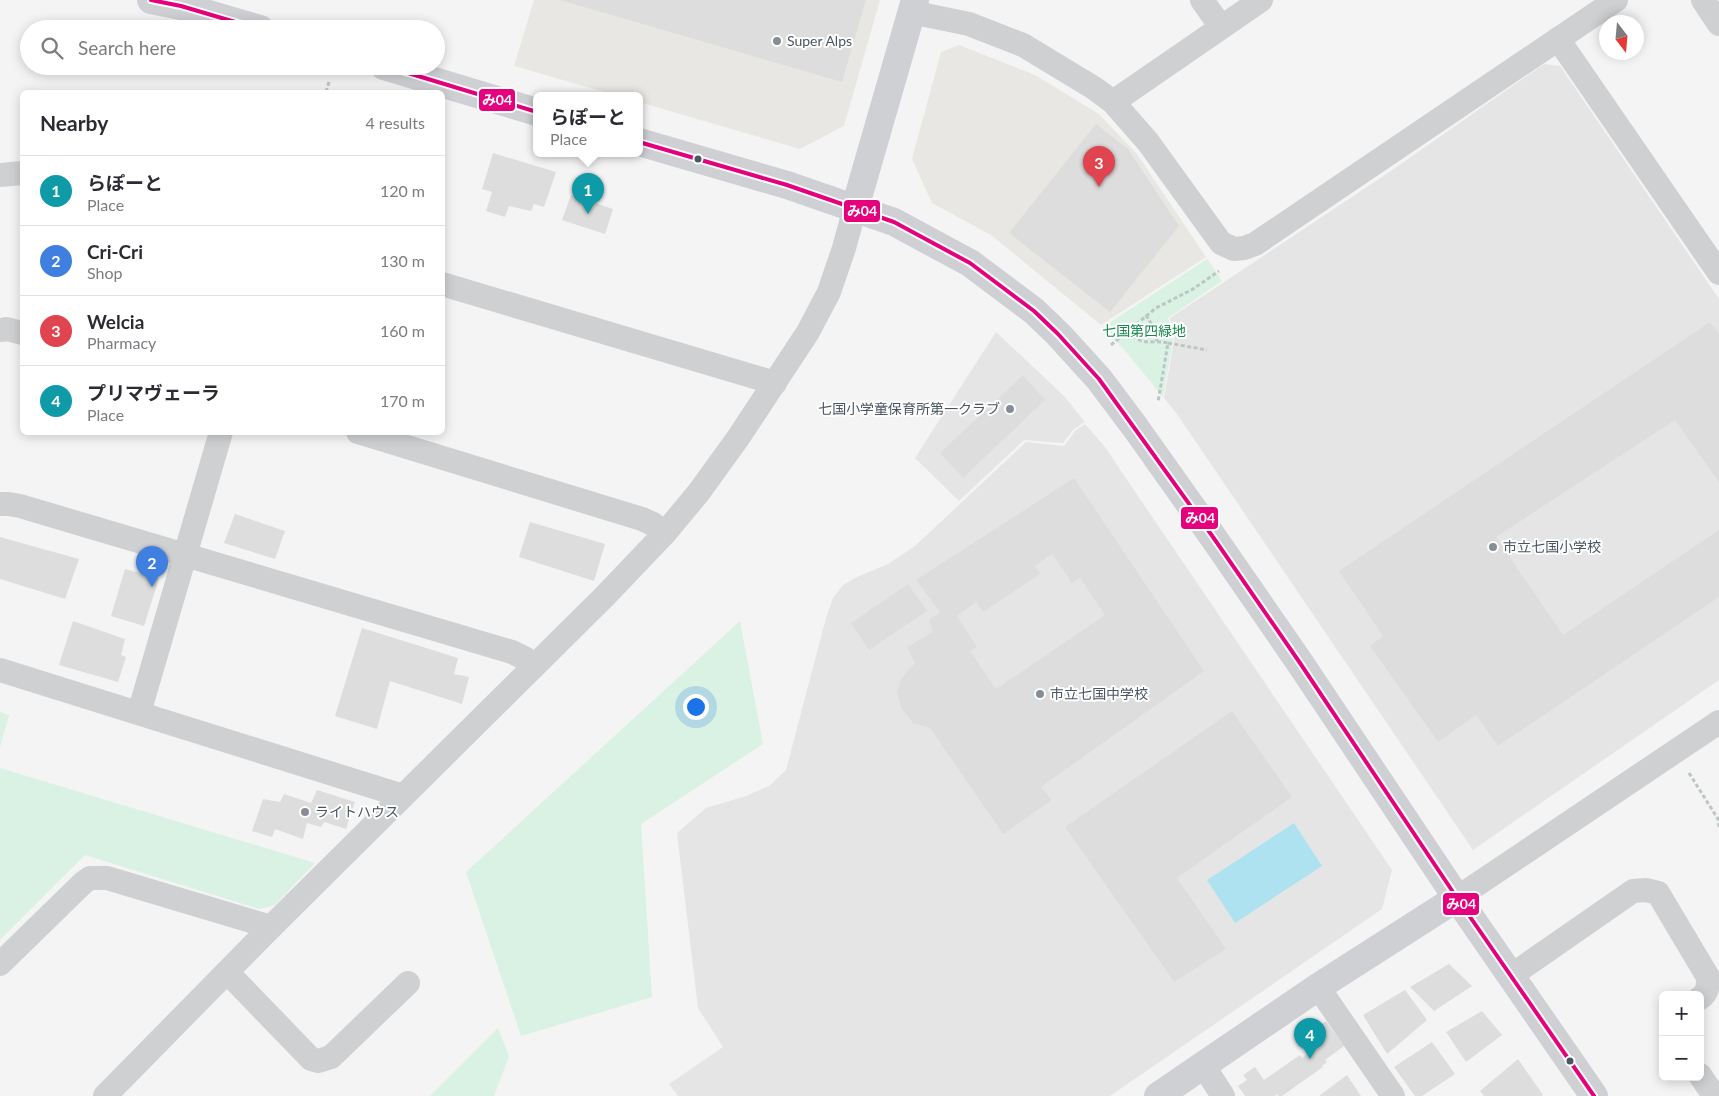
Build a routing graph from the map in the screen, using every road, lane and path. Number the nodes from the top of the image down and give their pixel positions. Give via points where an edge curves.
1 (151, 0) edge
2 (1202, 0) edge
3 (1261, 0) edge
4 (1616, 0) edge
5 (1702, 0) edge
6 (913, 6) edge
7 (229, 20) edge
8 (1719, 24) edge
9 (1221, 27) junction
10 (1558, 39) junction
11 (414, 75) edge
12 (329, 82) dead end
13 (327, 90) edge
14 (1112, 102) junction
15 (533, 111) edge
16 (643, 143) edge
17 (20, 173) edge
18 (0, 175) edge
19 (855, 208) junction
20 (1234, 249) junction
21 (1719, 273) edge
22 (445, 285) edge
23 (1146, 315) junction
24 (0, 330) edge
25 (1128, 331) junction
26 (20, 333) edge
27 (1158, 341) junction
28 (1168, 343) junction
29 (1111, 345) dead end
30 (1207, 350) dead end
31 (775, 383) junction
32 (1158, 402) dead end
33 (220, 435) edge
34 (368, 435) edge
35 (0, 504) edge
36 (665, 533) junction
37 (186, 555) junction
38 (534, 666) junction
39 (0, 670) edge
40 (139, 714) junction
41 (1719, 722) edge
42 (1675, 752) junction
43 (403, 796) junction
44 (1719, 818) edge
45 (1719, 826) edge
46 (1457, 898) junction
47 (271, 927) junction
48 (0, 964) edge
49 (227, 972) junction
50 (1512, 975) junction
51 (408, 984) dead end
52 (1318, 987) junction
53 (1704, 996) edge
54 (1202, 1065) junction
55 (1704, 1081) edge
56 (105, 1096) edge
57 (1158, 1096) edge
58 (1223, 1096) edge
59 (1393, 1096) edge
60 (1594, 1096) edge
61 (1714, 1096) edge

1 - 7 street
2 - 9 street
3 - 9 street
4 - 10 street
5 - 8 street
6 - 14 street via 1023,45 1087,83
6 - 19 street
9 - 14 street
10 - 20 street via 1255,244
10 - 21 street
11 - 15 street
12 - 13 path
14 - 20 street via 1148,142 1221,243
16 - 19 street
17 - 18 street
19 - 31 street via 829,292
19 - 46 street via 894,222 970,263 1034,311 1099,378 1295,655
20 - 23 path via 1221,270
22 - 31 street
23 - 25 path
23 - 27 path
24 - 26 street
25 - 27 path via 1140,341
25 - 29 path
27 - 28 path
28 - 30 path
28 - 32 path
31 - 36 street via 699,492
33 - 37 street
34 - 36 street via 642,519
35 - 37 street via 20,506
36 - 38 street
37 - 38 street via 512,652
37 - 40 street
38 - 43 street
39 - 40 street
40 - 43 street
41 - 42 street
42 - 44 path
42 - 46 street
43 - 47 street
44 - 45 path
46 - 50 street
46 - 52 street
47 - 48 street via 106,878 90,878
47 - 49 street
49 - 51 street via 311,1059 318,1061 331,1057
49 - 56 street
50 - 53 street via 1633,891 1646,890 1658,893 1708,977
50 - 60 street
52 - 54 street
52 - 59 street
54 - 57 street
54 - 58 street
55 - 61 street

